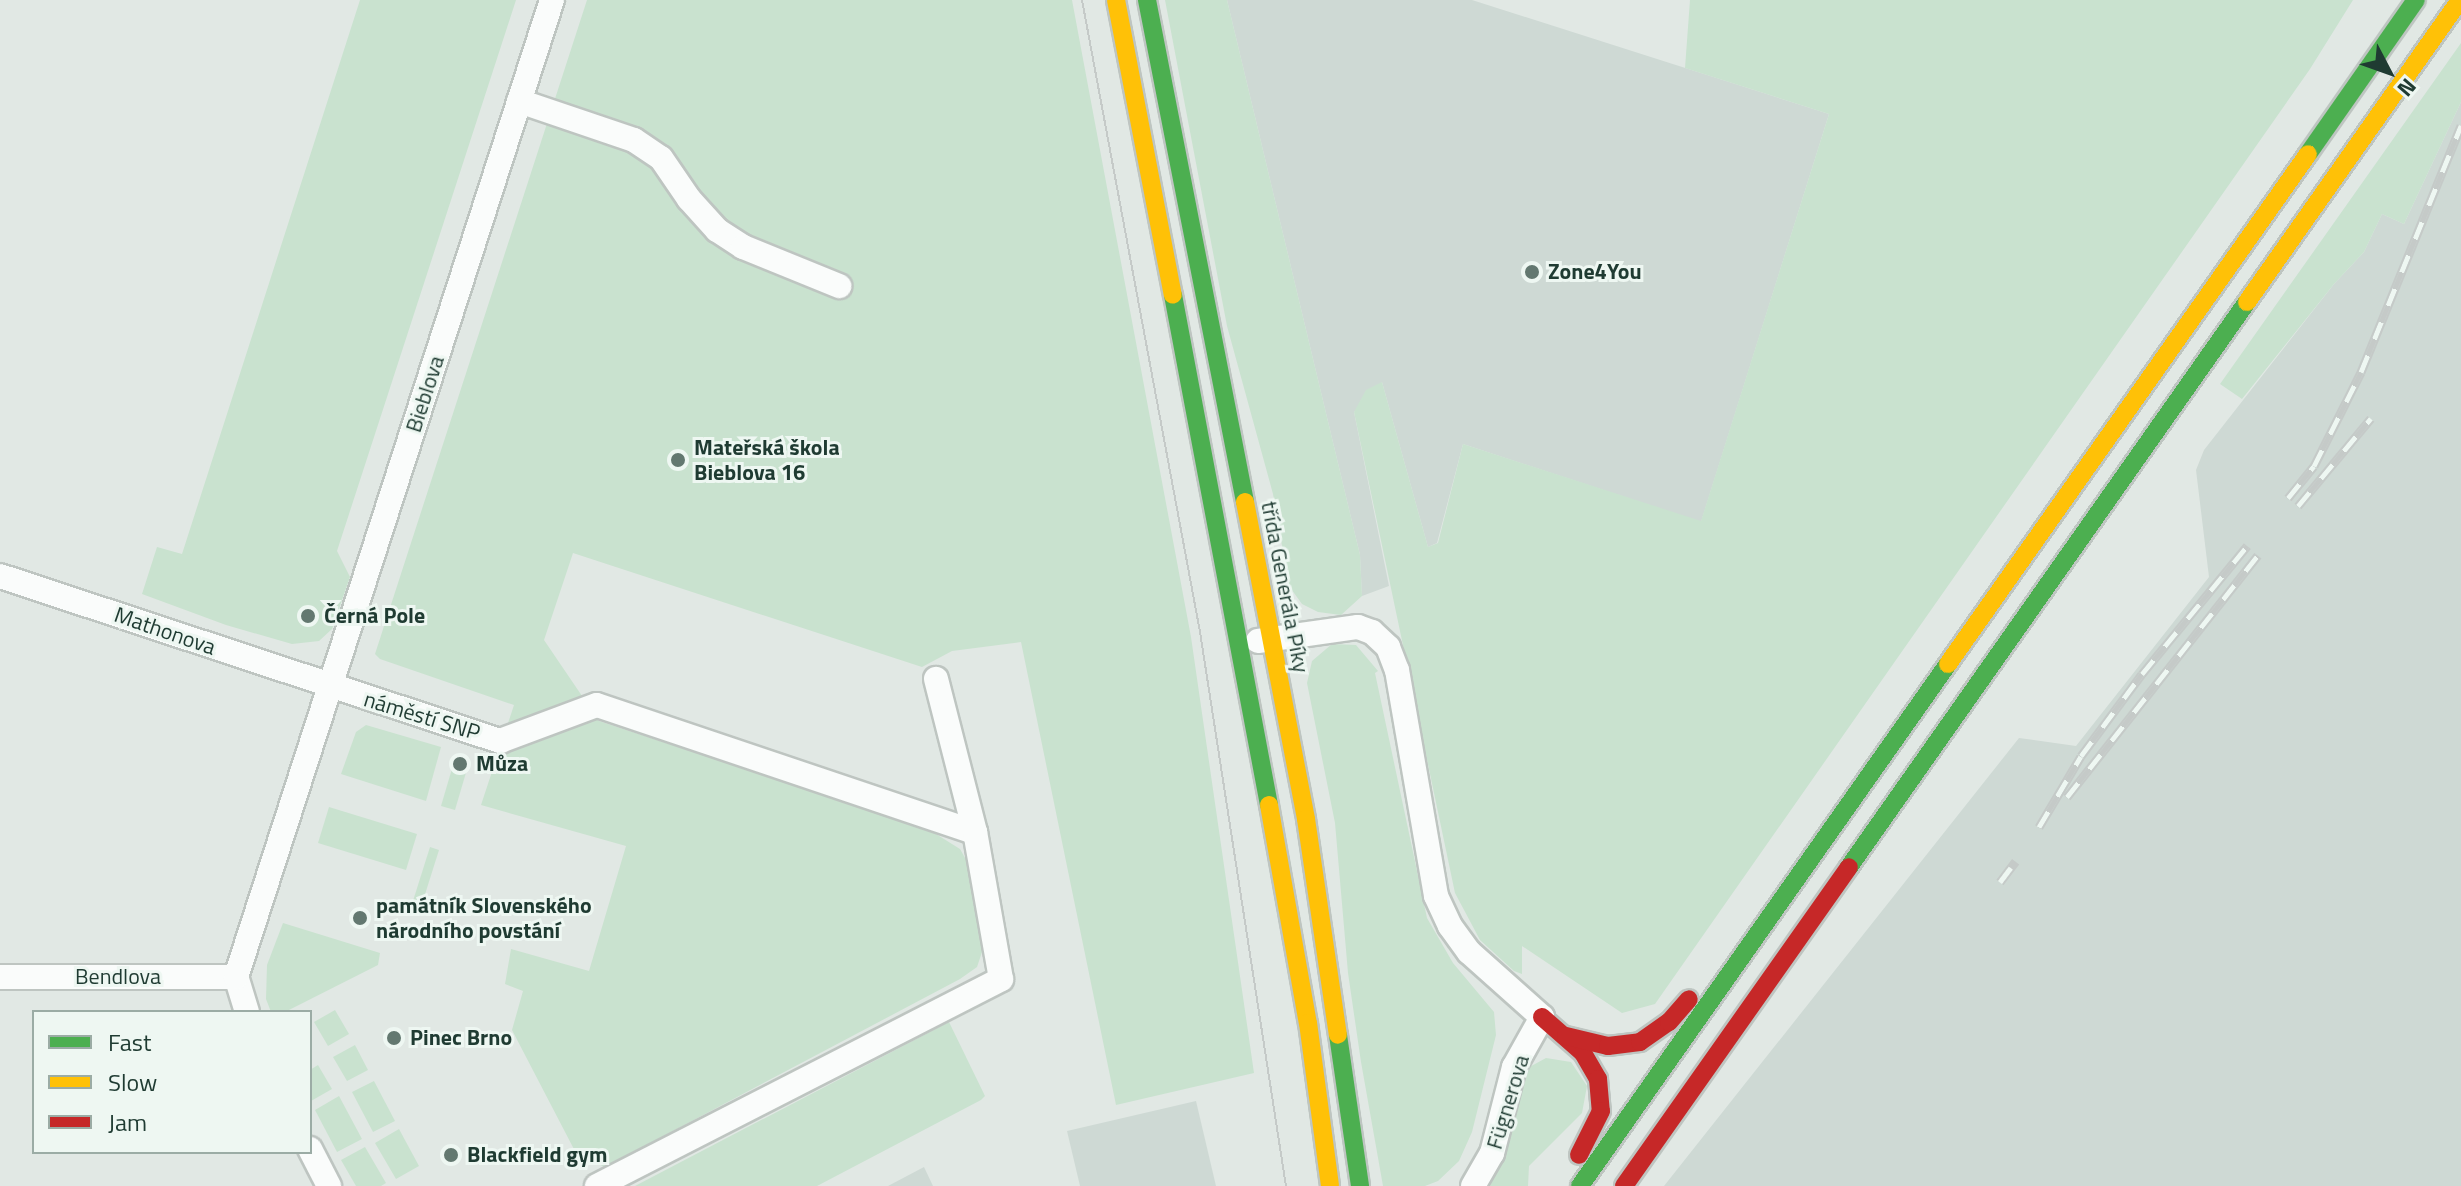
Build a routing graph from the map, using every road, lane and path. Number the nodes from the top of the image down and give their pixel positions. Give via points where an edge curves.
1 (552, 0) edge
2 (1116, 0) edge
3 (1147, 0) edge
4 (2416, 0) edge
5 (2460, 0) edge
6 (519, 101) junction
7 (839, 286) dead end
8 (0, 576) edge
9 (1270, 638) junction
10 (1240, 645) junction
11 (936, 679) dead end
12 (329, 687) junction
13 (975, 832) junction
14 (1810, 860) junction
15 (0, 977) edge
16 (236, 977) junction
17 (246, 1010) edge
18 (1542, 1017) junction
19 (1566, 1036) junction
20 (312, 1153) edge
21 (1573, 1180) edge
22 (329, 1186) edge
23 (597, 1186) edge
24 (1330, 1186) edge
25 (1360, 1186) edge
26 (1473, 1186) edge
27 (1624, 1186) edge

1 - 6 street, Bieblova
2 - 10 main road
3 - 9 main road, třída Generála Píky
4 - 14 main road
5 - 27 main road
6 - 7 street via 634,140 661,158 717,230 743,247
6 - 12 street, Bieblova
8 - 12 street, Mathonova
9 - 10 street
9 - 18 street via 1358,627 1388,647 1397,670 1436,896 1469,952
9 - 25 main road, třída Generála Píky via 1326,937
10 - 24 main road via 1308,1023
11 - 13 street
12 - 13 street, náměstí SNP via 500,741 597,705
12 - 16 street
13 - 23 street via 1001,979
14 - 19 main road via 1736,933 1687,1001 1655,1033 1622,1046
14 - 21 main road
15 - 16 street, Bendlova
16 - 17 street
18 - 19 main road
18 - 26 street, Fügnerova via 1514,1067 1492,1153
19 - 21 main road via 1593,1068 1602,1103
20 - 22 street

